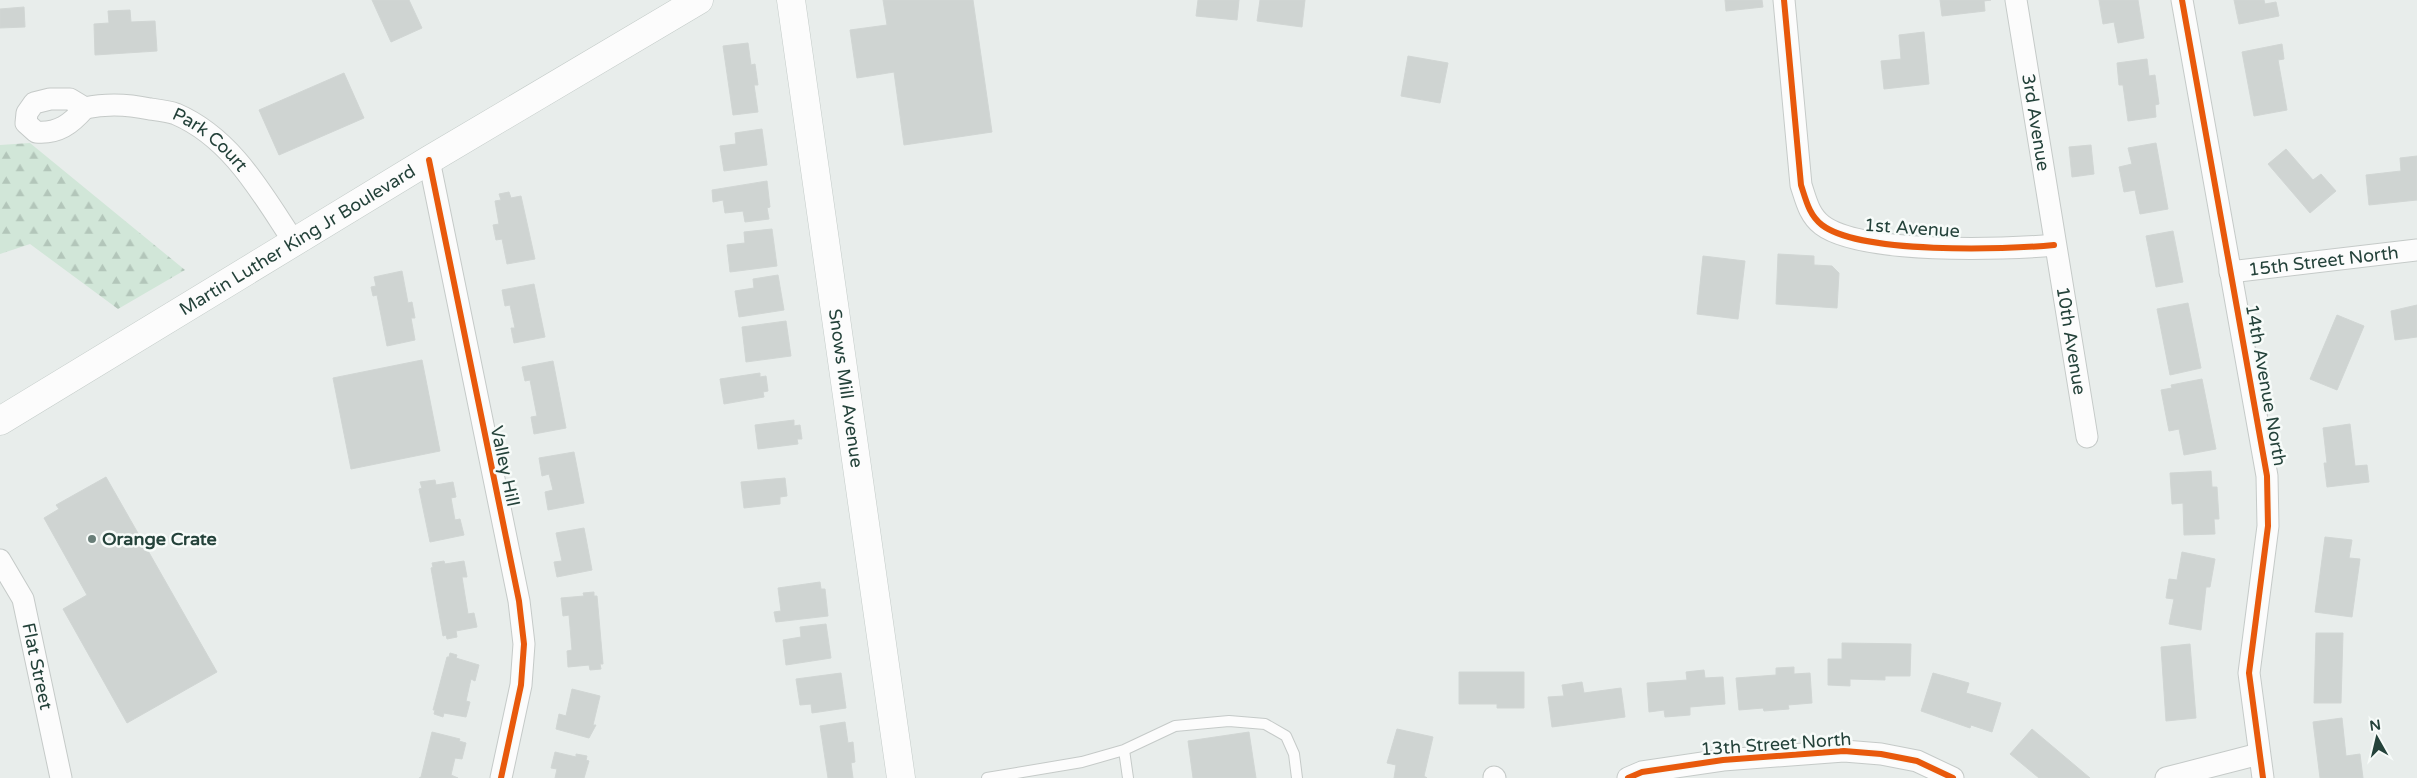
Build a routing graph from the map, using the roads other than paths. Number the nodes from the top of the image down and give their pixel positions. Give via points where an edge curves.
1 (699, 0) edge
2 (791, 0) edge
3 (1784, 0) edge
4 (2016, 0) edge
5 (2182, 0) edge
6 (85, 108) dead end
7 (429, 160) junction
8 (294, 242) junction
9 (2054, 245) junction
10 (2417, 250) edge
11 (2230, 272) junction
12 (0, 420) edge
13 (2086, 436) dead end
14 (0, 560) edge
15 (1124, 750) junction
16 (2259, 754) junction
17 (61, 778) edge
18 (501, 778) edge
19 (901, 778) edge
20 (987, 778) edge
21 (1128, 778) edge
22 (1297, 778) edge
23 (1628, 778) edge
24 (1953, 778) edge
25 (2166, 778) edge
26 (2263, 778) edge

1 - 7 main road, Martin Luther King Jr Boulevard
2 - 19 main road, Snows Mill Avenue
3 - 9 street, 1st Avenue via 1801,185 1810,212 1821,224 1836,234 1896,245 2017,249
4 - 9 street, 3rd Avenue
5 - 11 street, 14th Avenue North
6 - 8 street, Park Court via 127,104 175,114 217,139 250,176
7 - 8 main road, Martin Luther King Jr Boulevard
7 - 18 street, Valley Hill via 519,601 524,644 521,685
8 - 12 main road, Martin Luther King Jr Boulevard
9 - 13 street, 10th Avenue
10 - 11 street, 15th Street North
11 - 16 street, 14th Avenue North via 2267,476 2268,526 2249,673
14 - 17 street, Flat Street via 23,599
15 - 20 lane via 1082,762
15 - 21 lane
15 - 22 lane via 1174,726 1229,721 1265,724 1286,736 1294,754
16 - 25 street
16 - 26 street, 14th Avenue North
23 - 24 street, 13th Street North via 1642,772 1723,760 1844,751 1917,761

